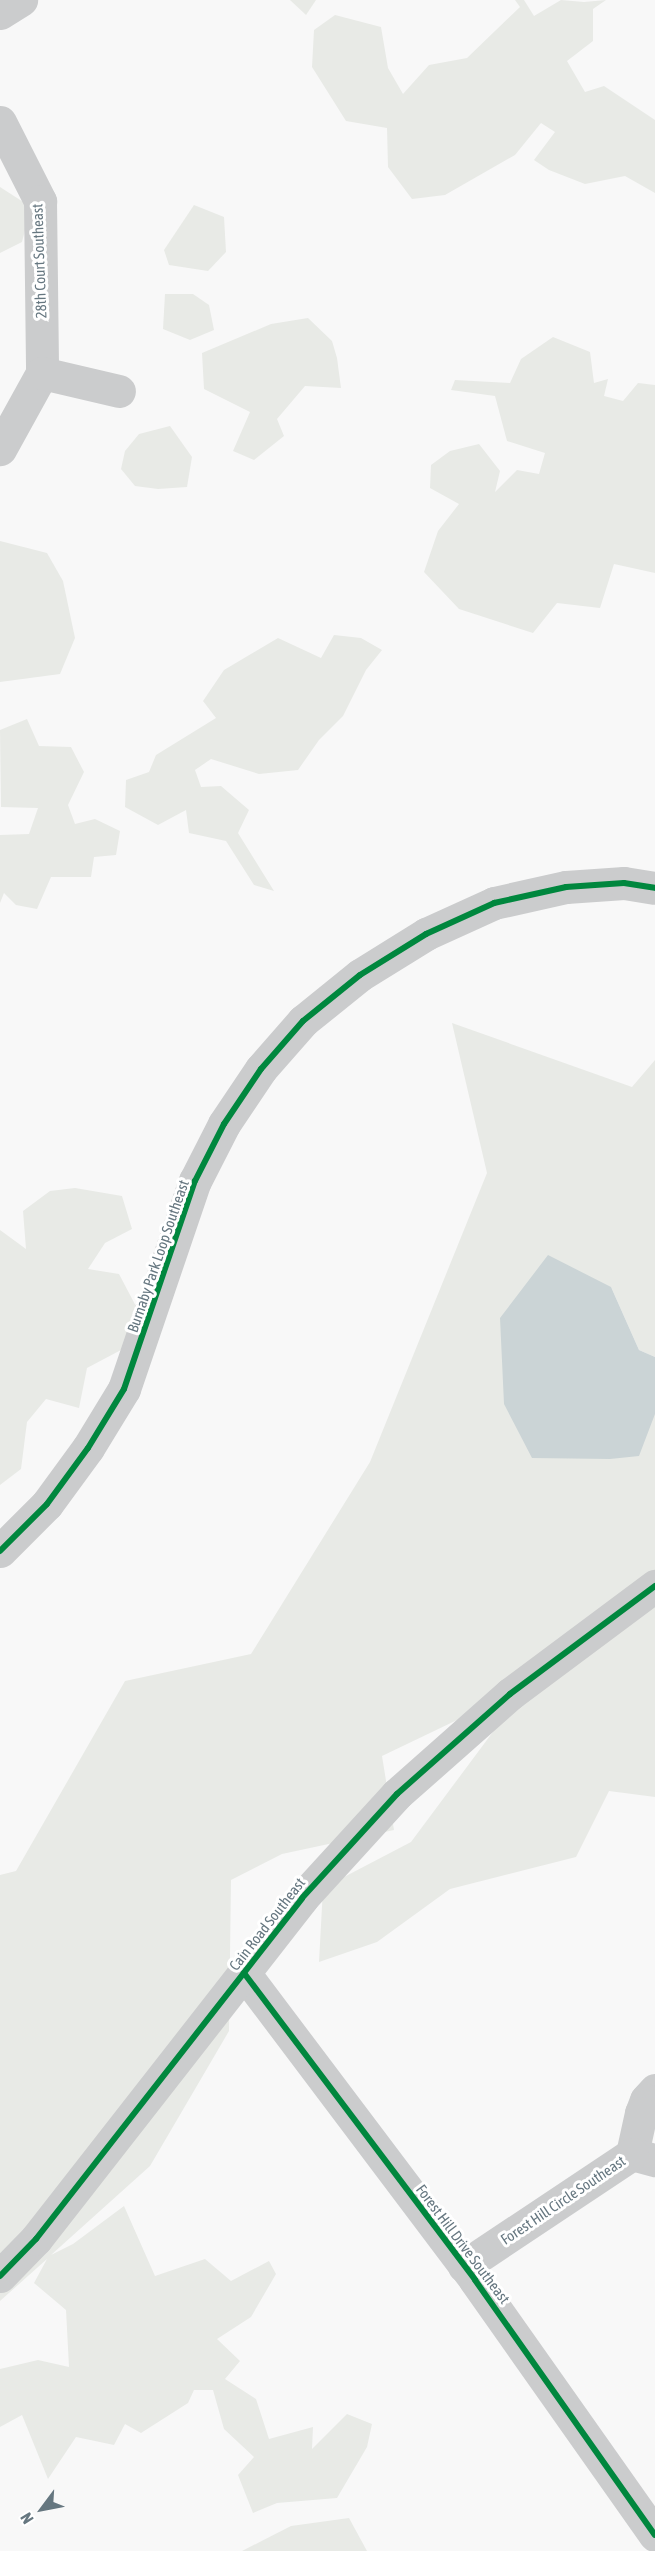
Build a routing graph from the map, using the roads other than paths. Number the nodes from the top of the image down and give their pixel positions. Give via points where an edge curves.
1 (21, 0) edge
2 (0, 13) edge
3 (0, 123) edge
4 (42, 373) junction
5 (119, 391) dead end
6 (0, 449) edge
7 (655, 888) edge
8 (0, 1551) edge
9 (655, 1586) edge
10 (244, 1972) junction
11 (655, 2090) edge
12 (644, 2157) edge
13 (464, 2266) junction
14 (0, 2276) edge
15 (655, 2535) edge

1 - 2 street
3 - 4 street, 28th Court Southeast via 39,201
4 - 5 street
4 - 6 street
7 - 8 street, Burnaby Park Loop Southeast via 624,883 566,887 494,903 420,938 360,975 303,1021 261,1069 224,1124 195,1181 124,1389 47,1504
9 - 10 street, Cain Road Southeast via 510,1694 397,1794 302,1898
10 - 13 street, Forest Hill Drive Southeast
10 - 14 street, Cain Road Southeast via 36,2239
11 - 12 street via 645,2100 641,2113
12 - 13 street, Forest Hill Circle Southeast
13 - 15 street, Forest Hill Drive Southeast

